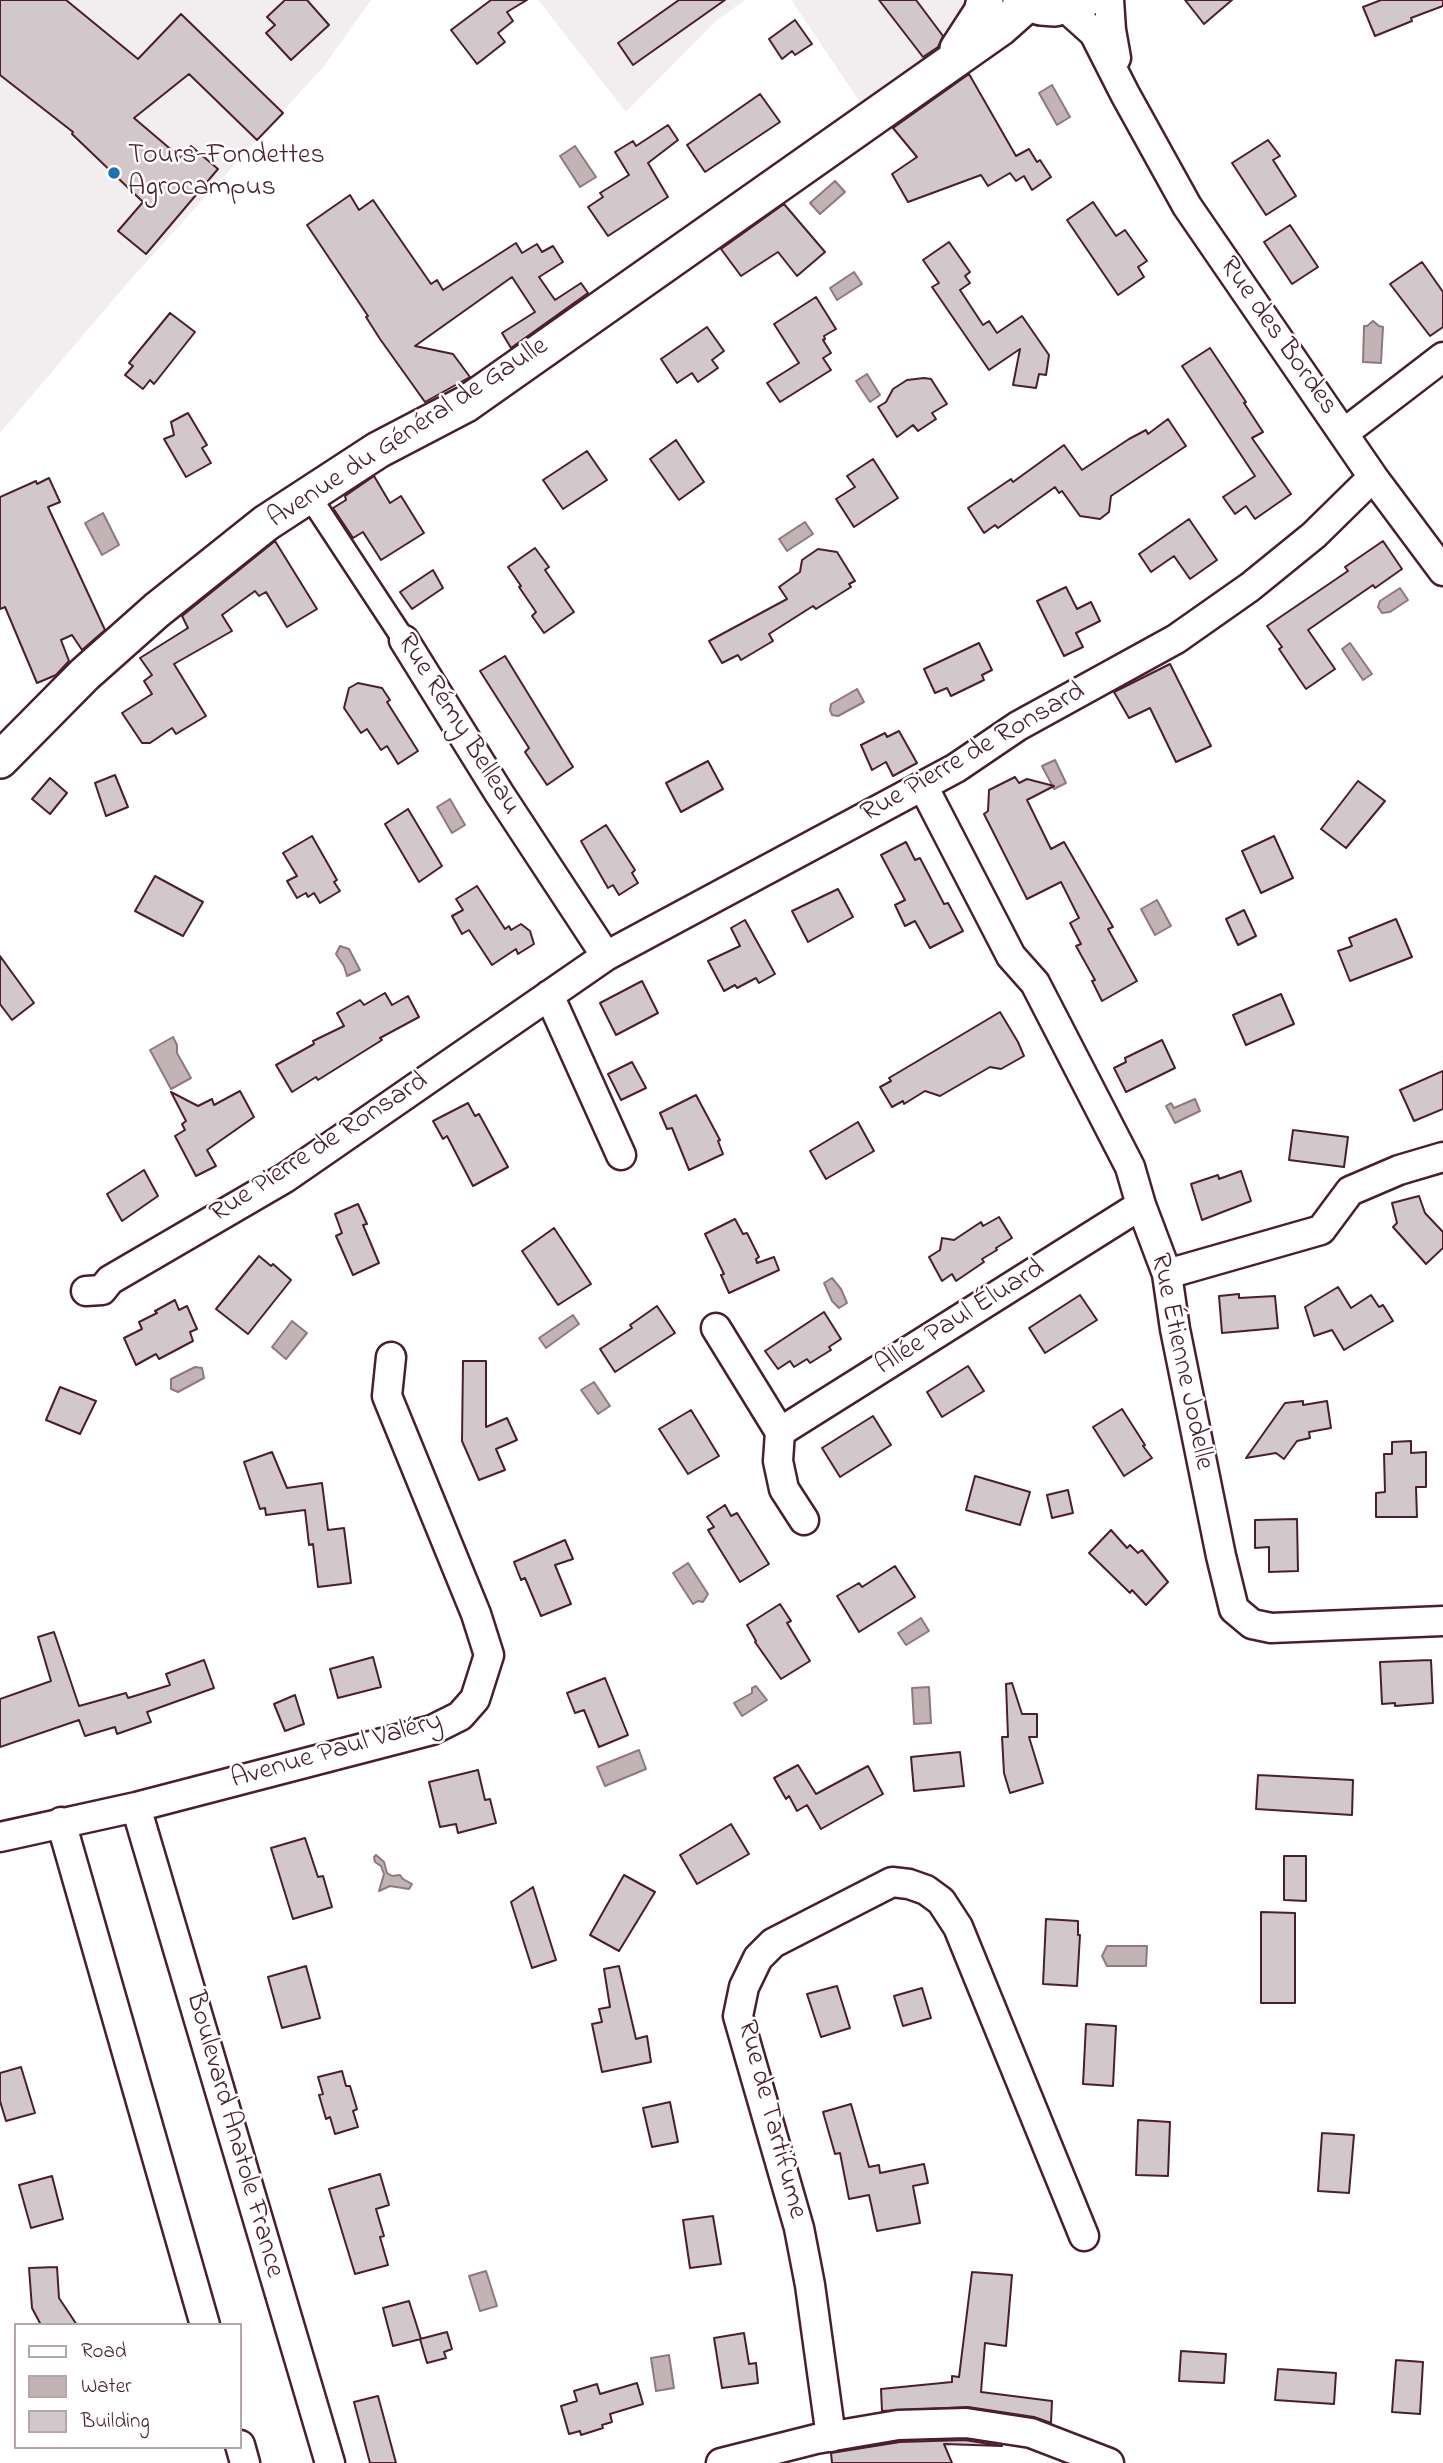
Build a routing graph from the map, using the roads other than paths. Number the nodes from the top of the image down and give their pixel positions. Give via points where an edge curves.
1 (985, 0) edge
2 (1109, 0) edge
3 (1024, 2) edge
4 (1074, 3) edge
5 (946, 66) junction
6 (1125, 94) junction
7 (1443, 357) edge
8 (1344, 433) junction
9 (1373, 477) junction
10 (308, 494) junction
11 (1443, 571) edge
12 (404, 640) joint
13 (0, 760) edge
14 (923, 786) junction
15 (606, 956) junction
16 (549, 995) junction
17 (621, 1155) dead end
18 (1443, 1157) edge
19 (1141, 1205) junction
20 (1167, 1274) junction
21 (86, 1290) dead end
22 (716, 1328) dead end
23 (391, 1357) dead end
24 (780, 1432) junction
25 (804, 1520) dead end
26 (1443, 1621) edge
27 (136, 1807) junction
28 (61, 1822) junction
29 (0, 1837) edge
30 (1084, 2236) dead end
31 (204, 2323) edge
32 (831, 2437) junction
33 (330, 2463) edge
34 (721, 2463) edge
35 (1109, 2463) edge

1 - 5 street, Avenue du Général de Gaulle via 982,12
2 - 6 street, Rue des Bordes via 1112,40
3 - 4 street via 1041,7
3 - 5 street, Avenue du Général de Gaulle
4 - 6 street, Rue des Bordes
5 - 10 street, Avenue du Général de Gaulle via 467,404 378,450
6 - 8 street, Rue des Bordes via 1187,206
7 - 8 street
8 - 9 street, Rue des Bordes
9 - 11 street, Rue des Bordes
9 - 14 street, Rue Pierre de Ronsard via 1314,535 1176,639 1018,726
10 - 12 street, Rue Rémy Belleau
10 - 13 street, Avenue du Général de Gaulle via 156,610
12 - 15 street, Rue Rémy Belleau
14 - 15 street, Rue Pierre de Ronsard
14 - 19 street, Rue Étienne Jodelle via 995,927 1035,983 1069,1047 1130,1167
15 - 16 street, Rue Pierre de Ronsard
16 - 17 street
16 - 21 street, Rue Pierre de Ronsard via 285,1178 110,1280 102,1290
18 - 20 street via 1350,1191 1321,1230
19 - 20 street, Rue Étienne Jodelle
19 - 24 street, Allée Paul Éluard
20 - 26 street, Rue Étienne Jodelle via 1234,1609 1252,1624 1271,1628
22 - 24 street
23 - 27 street, Avenue Paul Valéry via 387,1396 477,1614 489,1655 475,1699 460,1716 432,1730
24 - 25 street via 778,1461 784,1489
27 - 28 street, Avenue Paul Valéry
27 - 33 street, Boulevard Anatole France
28 - 29 street, Avenue Paul Valéry
28 - 31 street
30 - 32 street, Rue de Tartifume via 958,1927 941,1901 926,1890 892,1882 773,1943 758,1958 744,1987 738,2016 799,2228
32 - 34 street
32 - 35 street via 898,2425 966,2423 1031,2433

